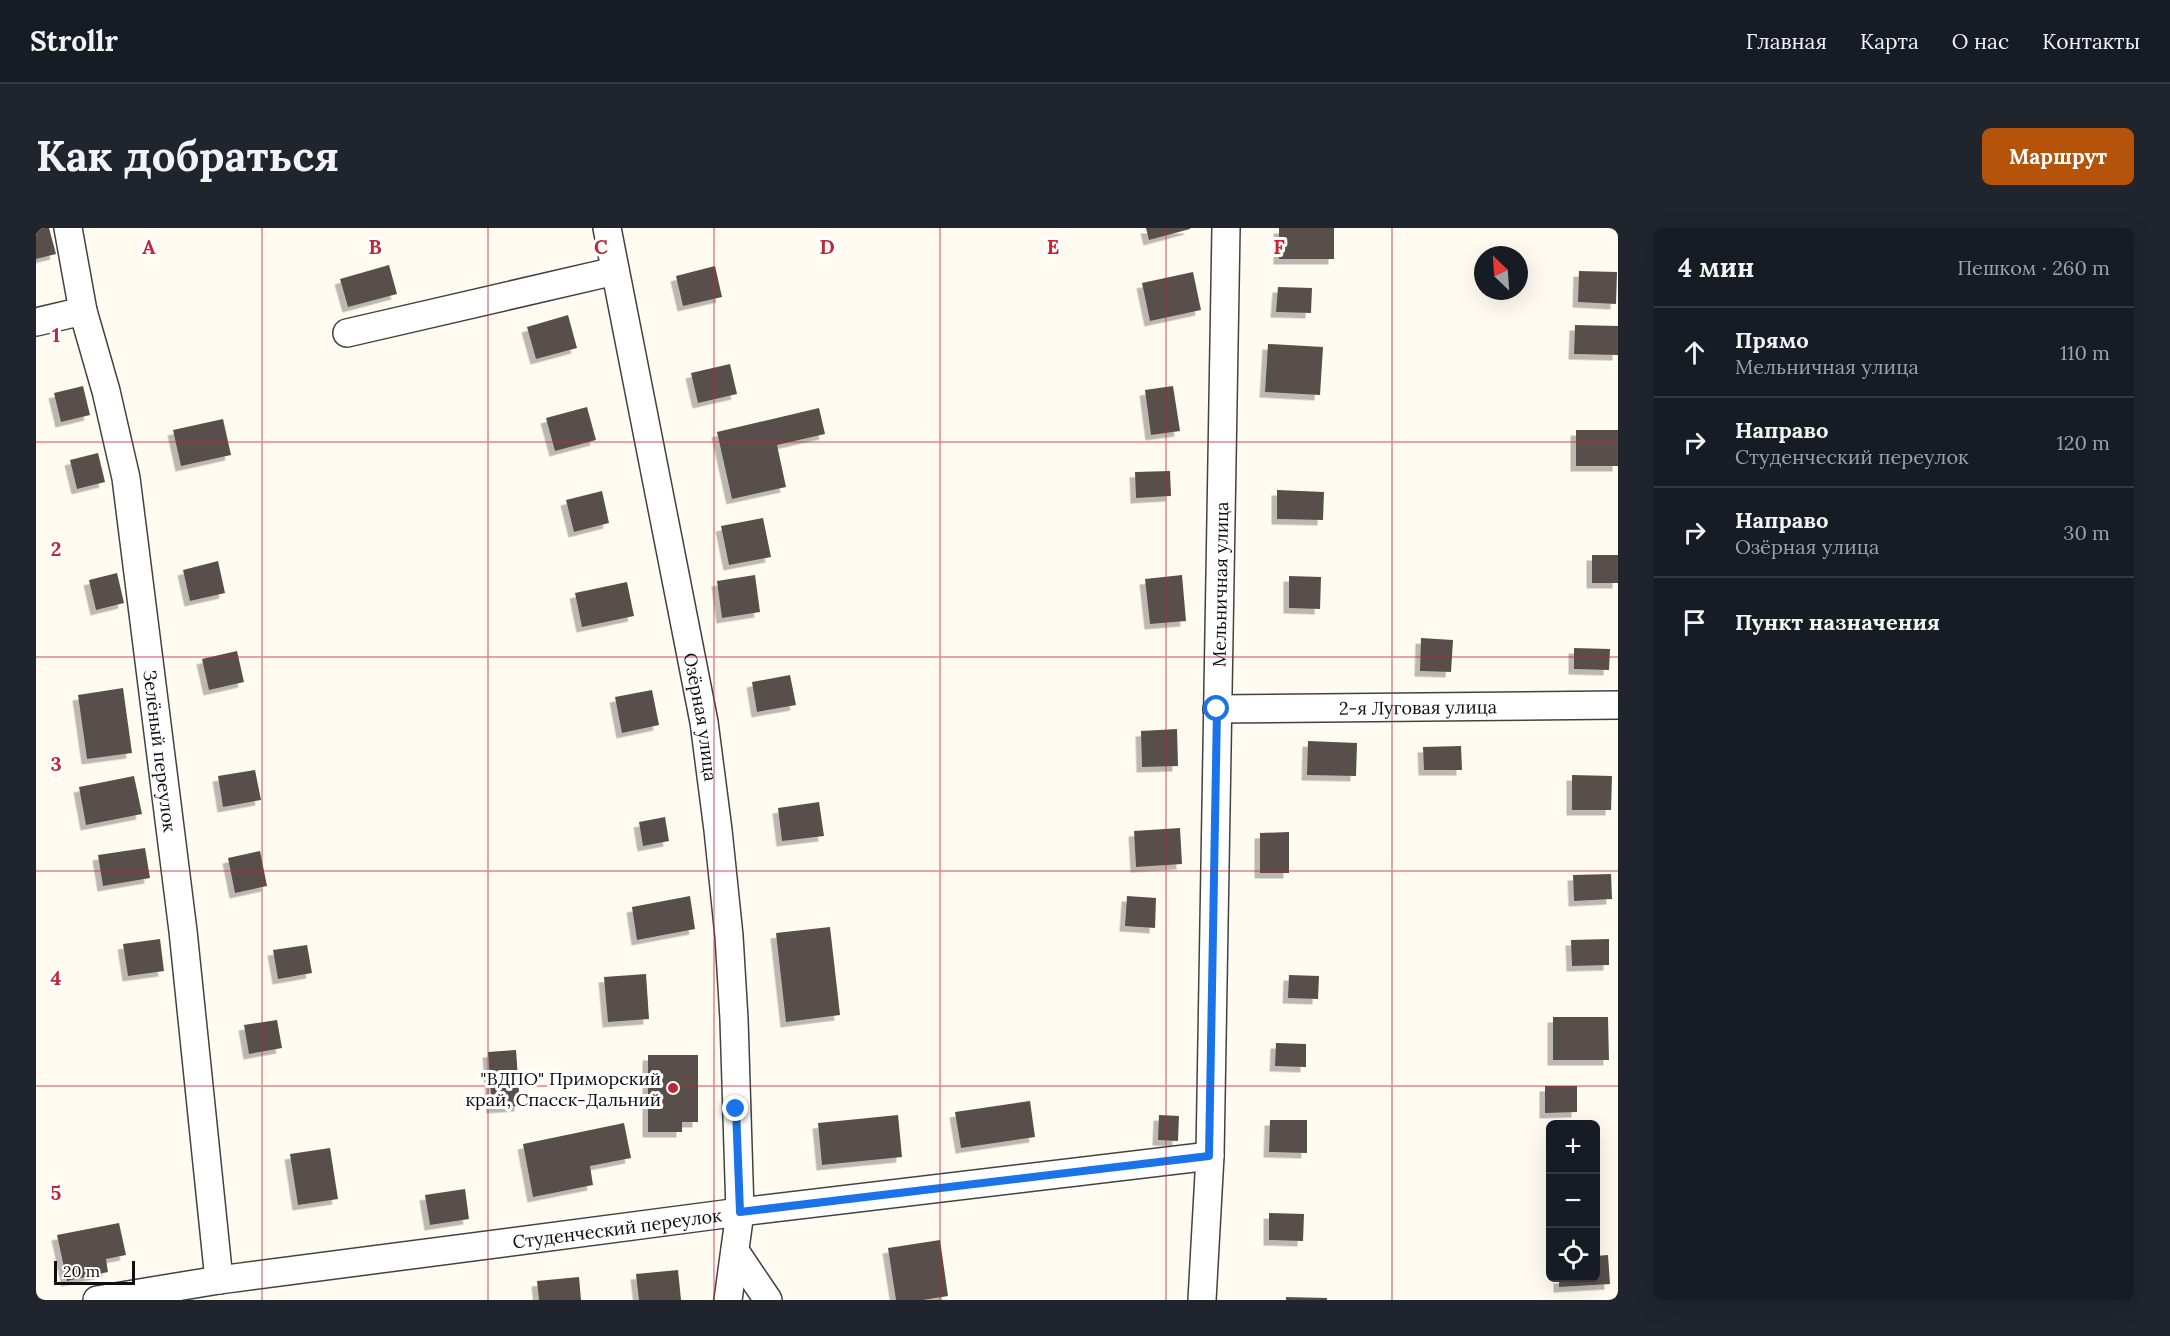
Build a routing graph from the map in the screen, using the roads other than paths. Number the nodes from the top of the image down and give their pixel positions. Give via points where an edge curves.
1 (68, 228) edge
2 (607, 228) edge
3 (1226, 228) edge
4 (615, 270) junction
5 (82, 311) junction
6 (36, 322) edge
7 (347, 333) dead end
8 (1618, 705) edge
9 (1217, 709) junction
10 (1209, 1156) junction
11 (740, 1212) junction
12 (735, 1251) junction
13 (219, 1280) junction
14 (97, 1300) edge
15 (728, 1300) edge
16 (768, 1300) edge
17 (1202, 1300) edge

1 - 5 street, Зелёный переулок
2 - 4 street, Озёрная улица
3 - 9 street, Мельничная улица
4 - 7 street
4 - 11 street, Озёрная улица via 704,722 729,936
5 - 6 street
5 - 13 street, Зелёный переулок via 126,478 181,919
8 - 9 street, 2-я Луговая улица
9 - 10 street, Мельничная улица
10 - 11 street, Студенческий переулок
10 - 17 street, Мельничная улица
11 - 12 street, Озёрная улица
11 - 13 street, Студенческий переулок
12 - 15 street, Озёрная улица
12 - 16 street
13 - 14 street, Студенческий переулок

